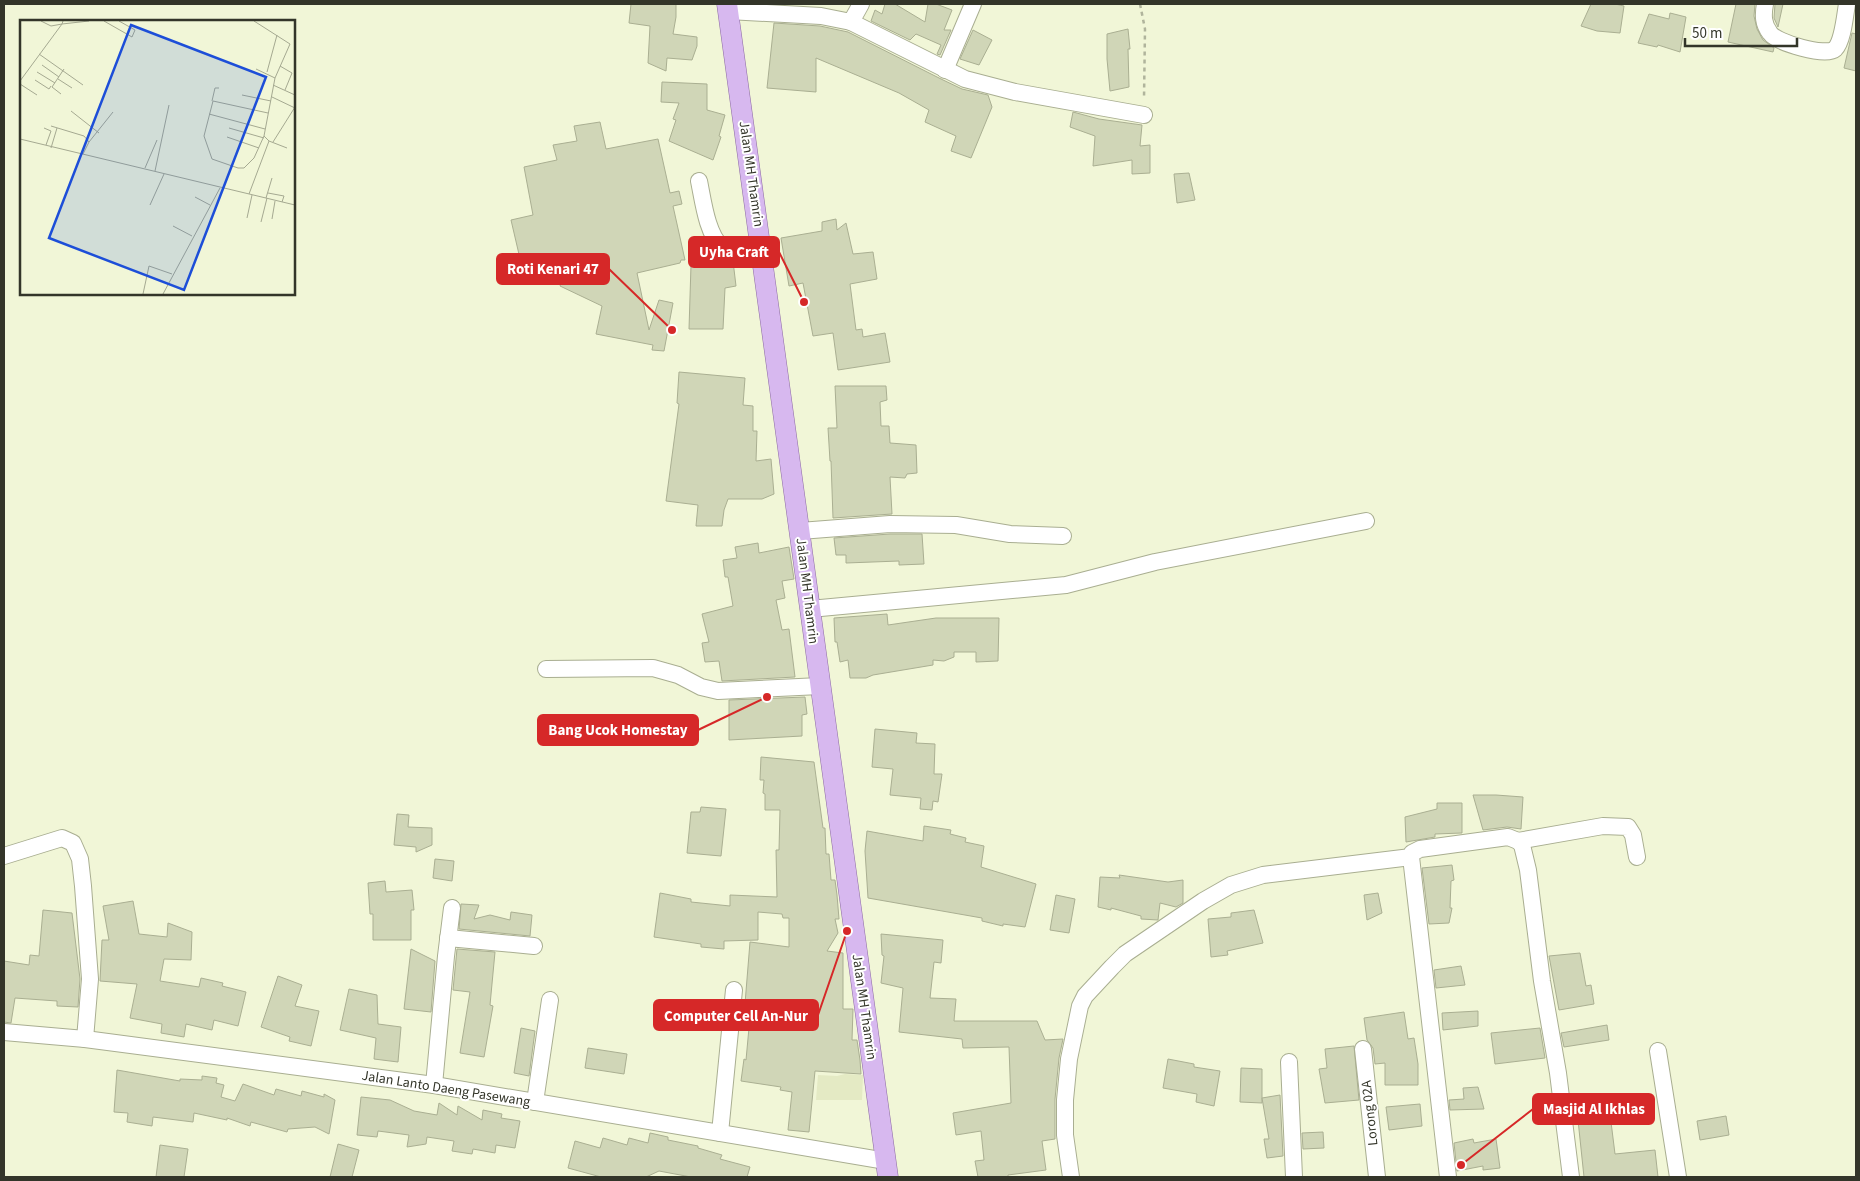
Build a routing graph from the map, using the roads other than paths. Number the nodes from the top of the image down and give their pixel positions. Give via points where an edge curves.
1 (860, 4) edge
2 (974, 4) edge
3 (1765, 4) edge
4 (1846, 4) edge
5 (727, 8) edge
6 (851, 22) junction
7 (945, 70) junction
8 (1144, 116) road end
9 (699, 181) dead end
10 (761, 248) junction
11 (1366, 521) dead end
12 (800, 531) junction
13 (1062, 536) dead end
14 (810, 609) junction
15 (546, 668) dead end
16 (820, 686) junction
17 (1518, 841) junction
18 (4, 856) edge
19 (1411, 857) junction
20 (1637, 857) dead end
21 (452, 908) dead end
22 (448, 938) junction
23 (534, 946) dead end
24 (734, 990) dead end
25 (550, 1000) dead end
26 (4, 1032) edge
27 (85, 1039) junction
28 (1363, 1049) dead end
29 (1658, 1051) dead end
30 (1288, 1062) dead end
31 (434, 1085) junction
32 (536, 1102) junction
33 (720, 1133) junction
34 (887, 1169) edge
35 (1071, 1177) edge
36 (1294, 1177) edge
37 (1377, 1177) edge
38 (1448, 1177) edge
39 (1571, 1177) edge
40 (1678, 1177) edge

1 - 6 street
2 - 7 street
3 - 4 street via 1764,20 1775,39 1826,53 1835,49 1839,42
5 - 6 street via 821,16
5 - 10 main road, Jalan MH Thamrin
6 - 7 street
7 - 8 street via 1015,92
9 - 10 street via 717,243 722,247
10 - 12 main road, Jalan MH Thamrin
11 - 14 street via 1156,562 1066,586
12 - 13 street via 909,524 956,525 1010,534
12 - 14 main road, Jalan MH Thamrin
14 - 16 main road, Jalan MH Thamrin
15 - 16 street via 653,668 718,691
16 - 34 main road, Jalan MH Thamrin
17 - 19 street via 1508,837 1428,847 1414,851
17 - 20 street via 1603,826 1628,827
17 - 39 street via 1528,870
18 - 27 street via 62,838 73,843 80,859 90,979
19 - 35 street via 1263,875 1232,885 1125,954 1085,996 1080,1006 1069,1059 1065,1100 1065,1135
19 - 38 street
21 - 22 street
22 - 23 street
22 - 31 street
24 - 33 street
25 - 32 street
26 - 27 street, Jalan Lanto Daeng Pasewang
27 - 31 street, Jalan Lanto Daeng Pasewang
28 - 37 street, Lorong 02A
29 - 40 street
30 - 36 street
31 - 32 street, Jalan Lanto Daeng Pasewang
32 - 33 street, Jalan Lanto Daeng Pasewang
33 - 34 street, Jalan Lanto Daeng Pasewang

